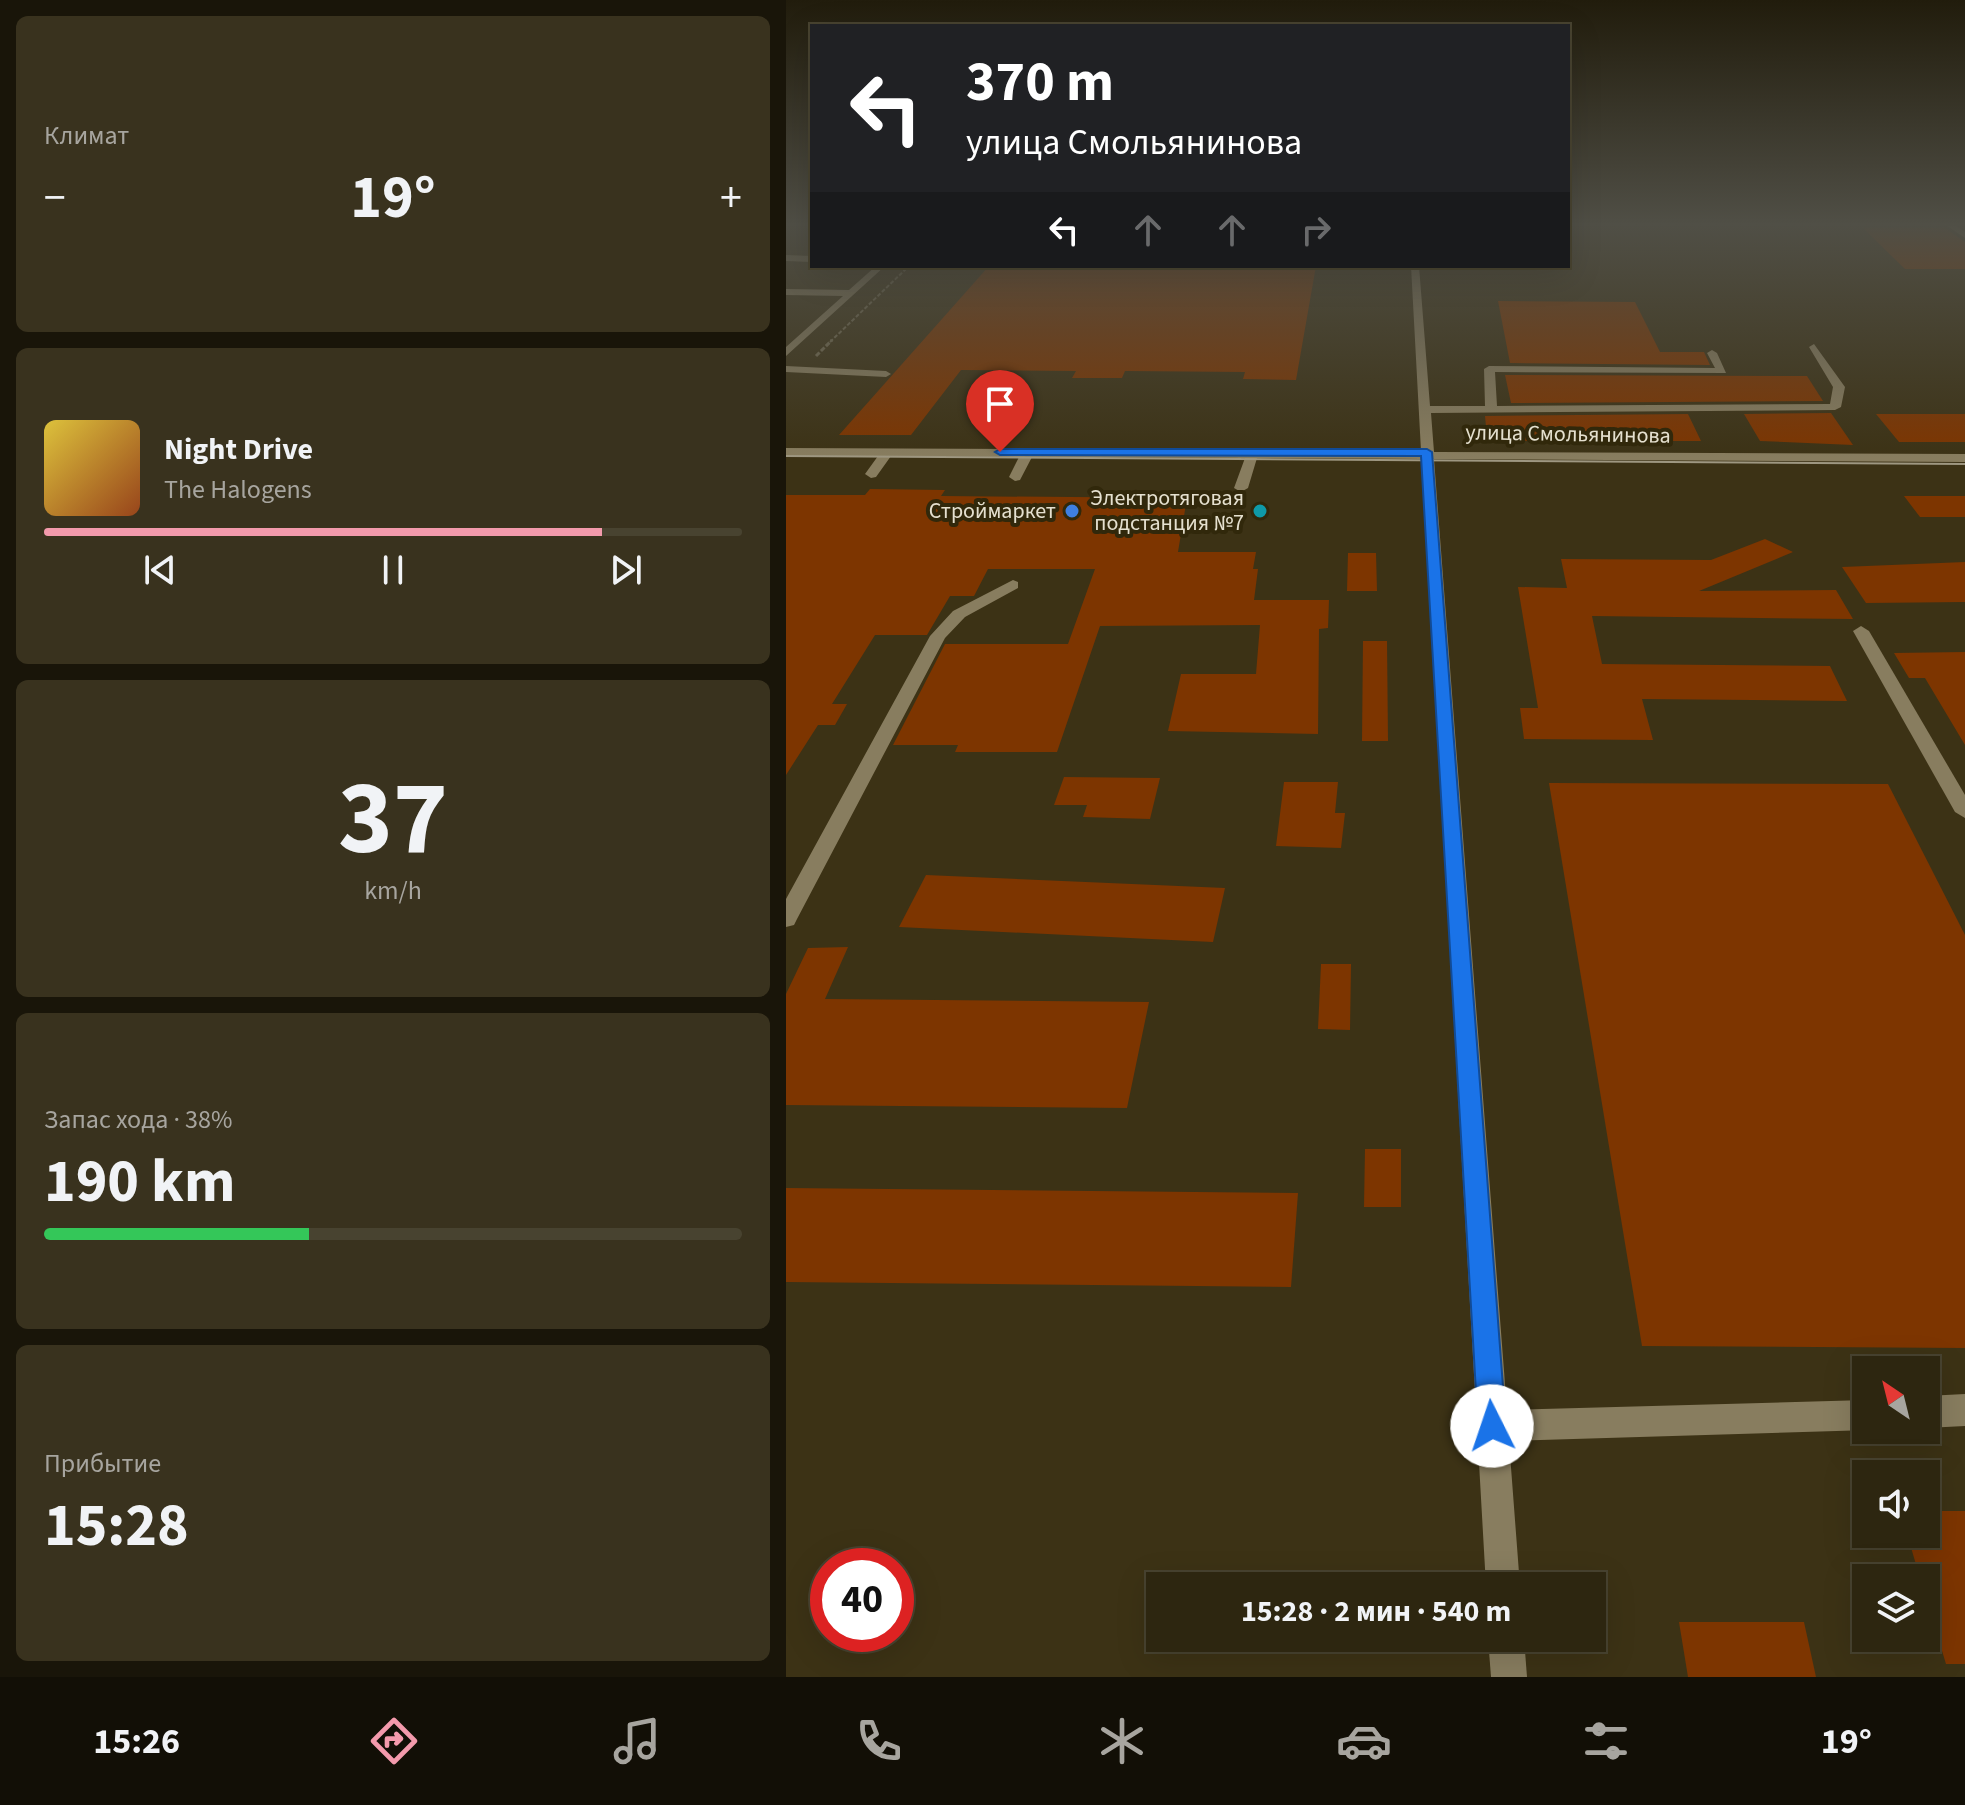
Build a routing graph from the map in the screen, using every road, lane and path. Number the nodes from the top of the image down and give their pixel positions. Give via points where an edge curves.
1 (841, 301) edge
2 (872, 301) edge
3 (1417, 301) edge
4 (1814, 347) dead end
5 (786, 353) edge
6 (1712, 353) dead end
7 (786, 369) edge
8 (801, 370) junction
9 (886, 374) dead end
10 (1424, 410) junction
11 (1491, 410) junction
12 (786, 452) edge
13 (888, 452) junction
14 (1028, 452) junction
15 (1253, 452) junction
16 (1427, 452) junction
17 (1965, 458) edge
18 (871, 474) dead end
19 (1015, 477) dead end
20 (1241, 488) dead end
21 (1013, 585) dead end
22 (1861, 631) dead end
23 (1965, 812) edge
24 (786, 919) edge
25 (1965, 1410) edge
26 (1940, 1411) edge
27 (1852, 1416) edge
28 (1492, 1426) junction
29 (1502, 1572) edge
30 (1507, 1652) edge
31 (1509, 1677) edge

1 - 5 street
2 - 8 path
3 - 10 street
4 - 11 street via 1839,387 1835,407
6 - 11 street via 1722,371 1489,369
7 - 8 street
8 - 9 street
10 - 11 street
10 - 16 street
12 - 13 street, улица Смольянинова
13 - 14 street, улица Смольянинова
13 - 18 street
14 - 15 street, улица Смольянинова
14 - 19 street
15 - 16 street, улица Смольянинова
15 - 20 street
16 - 17 street, улица Смольянинова
16 - 28 street
21 - 24 street via 959,614 938,636
22 - 23 street
25 - 26 street
27 - 28 street
28 - 29 street
30 - 31 street

